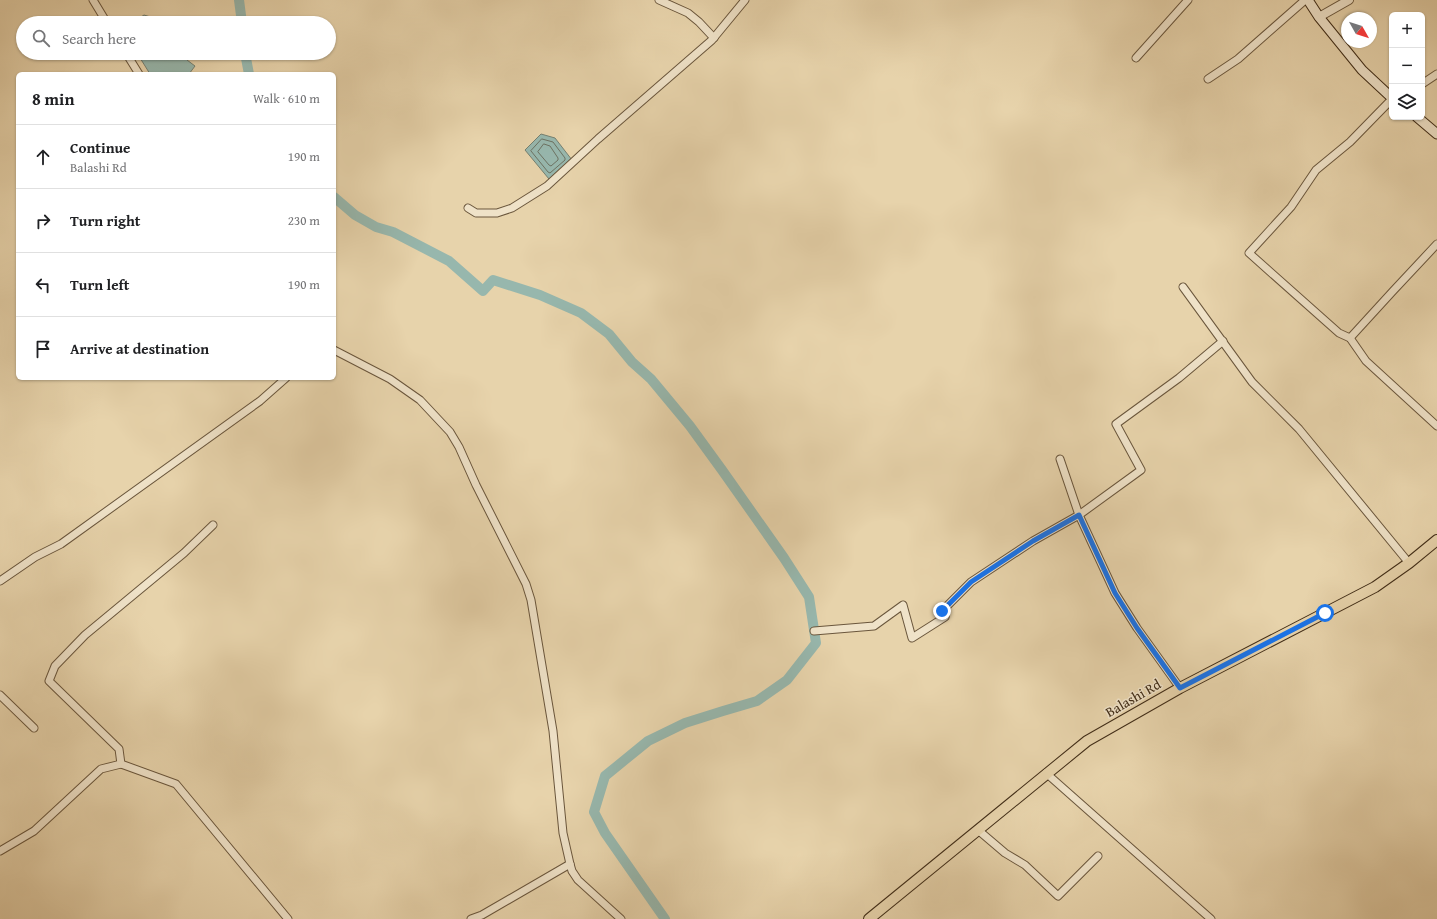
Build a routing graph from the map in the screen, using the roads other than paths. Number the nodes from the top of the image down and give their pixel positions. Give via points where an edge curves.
1 (93, 0) edge
2 (659, 0) edge
3 (745, 0) edge
4 (1188, 0) edge
5 (1306, 0) edge
6 (1349, 0) edge
7 (103, 16) edge
8 (1319, 17) junction
9 (714, 38) junction
10 (1136, 58) dead end
11 (130, 60) edge
12 (138, 72) edge
13 (1437, 74) edge
14 (1208, 79) dead end
15 (1425, 82) edge
16 (1389, 95) edge
17 (1389, 101) edge
18 (1421, 120) edge
19 (1437, 134) edge
20 (468, 208) dead end
21 (1437, 244) edge
22 (1183, 287) dead end
23 (1350, 338) junction
24 (1223, 341) junction
25 (336, 351) edge
26 (284, 380) edge
27 (1437, 426) edge
28 (1060, 459) dead end
29 (1079, 515) junction
30 (213, 525) dead end
31 (1437, 540) edge
32 (1410, 563) junction
33 (0, 581) edge
34 (814, 631) dead end
35 (1180, 688) junction
36 (0, 695) edge
37 (34, 728) dead end
38 (121, 764) junction
39 (1046, 773) junction
40 (978, 830) junction
41 (0, 851) edge
42 (1098, 856) dead end
43 (570, 864) junction
44 (288, 919) edge
45 (471, 919) edge
46 (621, 919) edge
47 (869, 919) edge
48 (1211, 919) edge

1 - 7 street
2 - 9 street via 688,13
3 - 9 street
4 - 10 street
5 - 8 main road
5 - 14 street via 1238,59
6 - 8 street
8 - 16 main road via 1362,70
9 - 20 street via 548,186 512,208 497,213 476,213
11 - 12 street
13 - 15 street
17 - 23 street via 1350,142 1316,170 1291,207 1249,253 1339,333
18 - 19 main road
21 - 23 street
22 - 24 street
23 - 27 street via 1366,360
24 - 29 street via 1179,378 1116,424 1141,470
24 - 32 street via 1252,382 1299,428
25 - 43 street via 390,379 420,400 450,432 526,584 531,600 553,731 563,833
26 - 33 street via 260,401 61,544 35,557
28 - 29 street
29 - 34 street via 1033,541 971,582 942,611 945,617 912,638 903,605 874,626
29 - 35 street via 1115,593
30 - 38 street via 184,553 85,635 55,666 49,681 119,749
31 - 32 main road, Balashi Rd
32 - 35 main road, Balashi Rd via 1375,587
35 - 39 main road, Balashi Rd via 1087,741
36 - 37 street
38 - 41 street via 101,769 34,831
38 - 44 street via 176,784
39 - 40 main road, Balashi Rd
39 - 48 street
40 - 42 street via 1005,853 1025,865 1058,896
40 - 47 main road, Balashi Rd
43 - 45 street
43 - 46 street via 578,880

